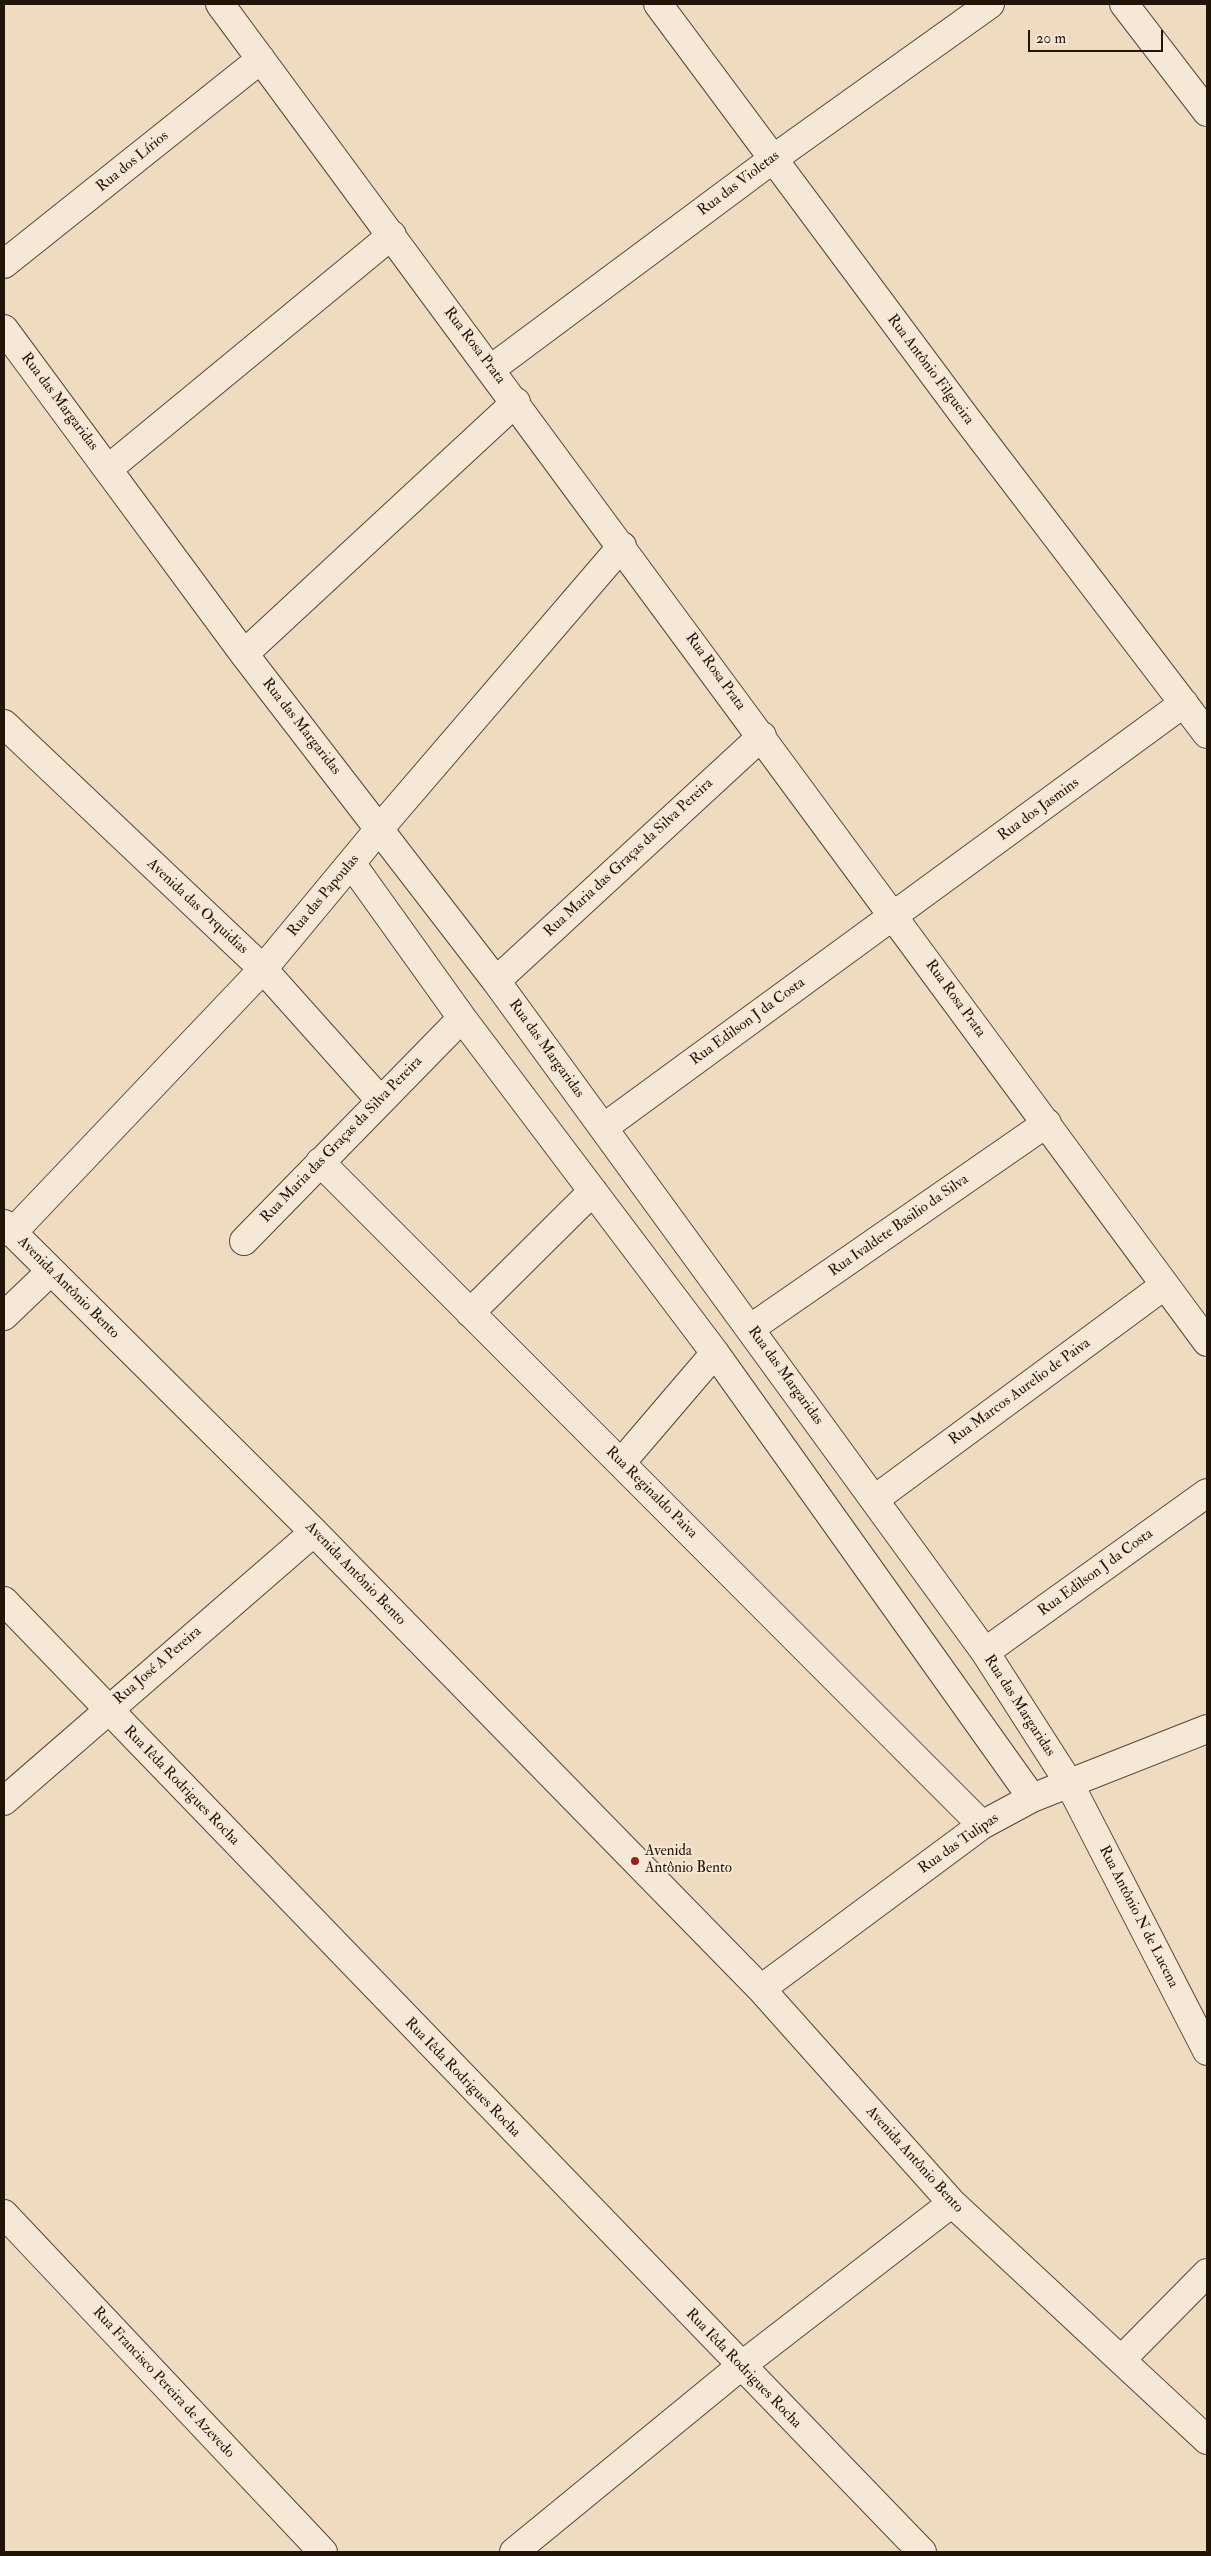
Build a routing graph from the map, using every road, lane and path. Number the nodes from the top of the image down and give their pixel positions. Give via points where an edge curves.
1 (220, 4) edge
2 (658, 4) edge
3 (990, 4) edge
4 (1124, 4) edge
5 (262, 59) junction
6 (1207, 112) edge
7 (773, 159) junction
8 (392, 235) junction
9 (4, 264) edge
10 (4, 328) edge
11 (491, 369) junction
12 (516, 402) junction
13 (108, 469) junction
14 (622, 546) junction
15 (244, 654) junction
16 (1184, 704) junction
17 (4, 724) edge
18 (1207, 734) edge
19 (762, 736) junction
20 (380, 828) junction
21 (351, 863) junction
22 (894, 916) junction
23 (263, 969) junction
24 (496, 981) junction
25 (462, 1018) junction
26 (380, 1100) junction
27 (1047, 1123) junction
28 (603, 1128) junction
29 (320, 1162) junction
30 (593, 1191) junction
31 (8, 1228) edge
32 (244, 1241) dead end
33 (50, 1271) junction
34 (1165, 1285) junction
35 (470, 1313) junction
36 (4, 1316) edge
37 (751, 1328) junction
38 (1207, 1342) edge
39 (715, 1353) junction
40 (621, 1463) junction
41 (1207, 1493) edge
42 (875, 1499) junction
43 (314, 1532) junction
44 (4, 1602) edge
45 (985, 1652) junction
46 (107, 1710) junction
47 (1207, 1730) edge
48 (1069, 1784) junction
49 (1032, 1798) junction
50 (4, 1801) edge
51 (982, 1825) junction
52 (761, 1989) junction
53 (1207, 2051) edge
54 (952, 2203) junction
55 (4, 2214) edge
56 (1207, 2273) edge
57 (1121, 2360) junction
58 (741, 2366) junction
59 (1207, 2440) edge
60 (323, 2552) edge
61 (514, 2552) edge
62 (922, 2552) edge

1 - 5 street, Rua Rosa Prata
2 - 7 street, Rua Antônio Filgueira
3 - 7 street, Rua das Violetas
4 - 6 street
5 - 8 street, Rua Rosa Prata
5 - 9 street, Rua dos Lírios
7 - 11 street, Rua das Violetas
7 - 16 street, Rua Antônio Filgueira
8 - 11 street, Rua Rosa Prata
8 - 13 street
10 - 13 street, Rua das Margaridas
11 - 12 street, Rua Rosa Prata
12 - 14 street, Rua Rosa Prata
12 - 15 street
13 - 15 street, Rua das Margaridas
14 - 19 street, Rua Rosa Prata
14 - 20 street, Rua das Papoulas
15 - 20 street, Rua das Margaridas
16 - 18 street, Rua Antônio Filgueira
16 - 22 street, Rua dos Jasmins
17 - 23 street, Avenida das Orquidias
19 - 22 street, Rua Rosa Prata
19 - 24 street, Rua Maria das Graças da Silva Pereira
20 - 21 street, Rua das Papoulas
20 - 24 street, Rua das Margaridas
21 - 23 street, Rua das Papoulas
21 - 25 street
22 - 27 street, Rua Rosa Prata
22 - 28 street, Rua Edilson J da Costa
23 - 26 street, Avenida das Orquidias
23 - 31 street, Rua das Papoulas
24 - 28 street, Rua das Margaridas
25 - 26 street, Rua Maria das Graças da Silva Pereira
25 - 30 street
26 - 29 street, Rua Maria das Graças da Silva Pereira
27 - 34 street, Rua Rosa Prata
27 - 37 street, Rua Ivaldete Basilio da Silva
28 - 37 street, Rua das Margaridas
29 - 32 street, Rua Maria das Graças da Silva Pereira
29 - 35 street, Rua Reginaldo Paiva
30 - 35 street
30 - 39 street
31 - 33 street, Avenida Antônio Bento
33 - 36 street
33 - 43 street, Avenida Antônio Bento
34 - 38 street, Rua Rosa Prata
34 - 42 street, Rua Marcos Aurelio de Paiva
35 - 40 street, Rua Reginaldo Paiva
37 - 42 street, Rua das Margaridas
39 - 40 street
39 - 49 street
40 - 51 street, Rua Reginaldo Paiva
41 - 45 street, Rua Edilson J da Costa
42 - 45 street, Rua das Margaridas
43 - 46 street, Rua José A Pereira
43 - 52 street, Avenida Antônio Bento
44 - 46 street, Rua Iêda Rodrigues Rocha
45 - 48 street, Rua das Margaridas
46 - 50 street, Rua José A Pereira
46 - 58 street, Rua Iêda Rodrigues Rocha
47 - 48 street, Rua das Tulipas
48 - 49 street, Rua das Tulipas
48 - 53 street, Rua Antônio N de Lucena
49 - 51 street, Rua das Tulipas
51 - 52 street, Rua das Tulipas
52 - 54 street, Avenida Antônio Bento
54 - 57 street, Avenida Antônio Bento
54 - 58 street
55 - 60 street, Rua Francisco Pereira de Azevedo
56 - 57 street
57 - 59 street, Avenida Antônio Bento
58 - 61 street
58 - 62 street, Rua Iêda Rodrigues Rocha

